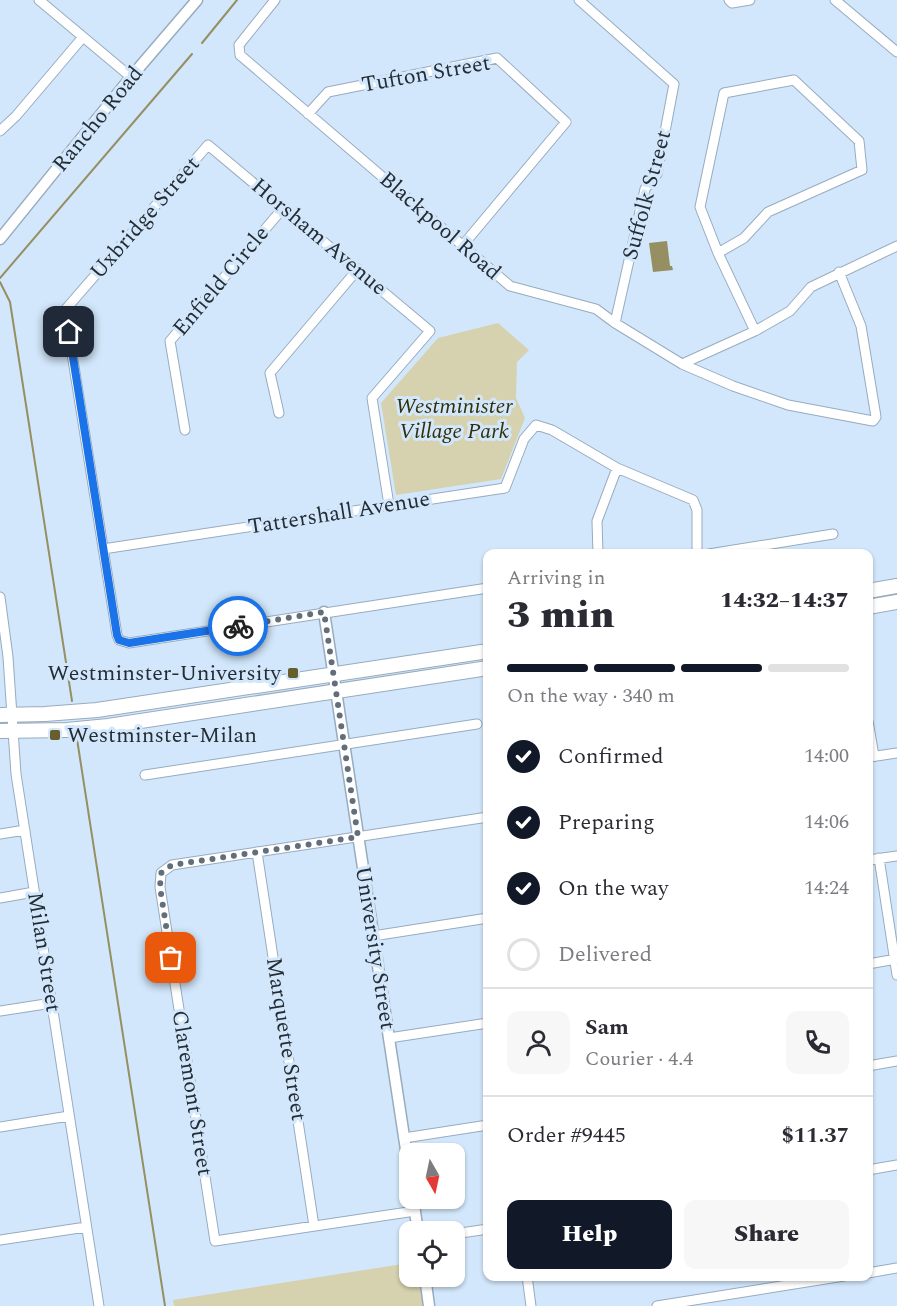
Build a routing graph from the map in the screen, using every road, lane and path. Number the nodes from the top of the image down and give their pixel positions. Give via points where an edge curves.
1 (39, 0) edge
2 (197, 0) edge
3 (275, 0) edge
4 (579, 0) edge
5 (729, 0) edge
6 (750, 0) edge
7 (835, 0) edge
8 (83, 37) junction
9 (897, 52) edge
10 (131, 77) junction
11 (308, 114) junction
12 (0, 131) edge
13 (208, 145) joint
14 (284, 207) junction
15 (0, 239) edge
16 (463, 245) junction
17 (897, 246) edge
18 (718, 253) junction
19 (358, 269) junction
20 (839, 272) junction
21 (615, 323) junction
22 (755, 331) junction
23 (682, 364) junction
24 (279, 412) dead end
25 (185, 430) dead end
26 (617, 468) junction
27 (389, 505) junction
28 (833, 534) dead end
29 (103, 549) junction
30 (598, 549) edge
31 (697, 549) edge
32 (740, 549) edge
33 (897, 586) edge
34 (483, 589) edge
35 (873, 590) edge
36 (0, 597) edge
37 (897, 602) edge
38 (873, 606) edge
39 (324, 612) junction
40 (483, 652) edge
41 (483, 669) edge
42 (333, 674) junction
43 (336, 692) junction
44 (6, 715) edge
45 (477, 724) dead end
46 (7, 731) edge
47 (344, 744) junction
48 (897, 753) edge
49 (873, 757) edge
50 (145, 775) dead end
51 (483, 818) edge
52 (25, 830) junction
53 (0, 834) edge
54 (358, 837) junction
55 (257, 852) junction
56 (897, 856) edge
57 (879, 858) junction
58 (873, 859) edge
59 (34, 892) junction
60 (0, 898) edge
61 (483, 919) edge
62 (373, 936) junction
63 (896, 959) edge
64 (873, 962) edge
65 (897, 975) edge
66 (52, 1003) junction
67 (0, 1011) edge
68 (483, 1024) edge
69 (389, 1038) junction
70 (897, 1061) edge
71 (873, 1065) edge
72 (69, 1116) junction
73 (483, 1126) edge
74 (0, 1127) edge
75 (404, 1138) junction
76 (405, 1143) edge
77 (897, 1165) edge
78 (873, 1169) edge
79 (415, 1211) joint
80 (416, 1221) edge
81 (314, 1226) junction
82 (86, 1227) junction
83 (483, 1230) edge
84 (465, 1232) edge
85 (0, 1240) edge
86 (897, 1268) edge
87 (873, 1272) edge
88 (527, 1281) edge
89 (813, 1281) edge
90 (426, 1287) edge
91 (99, 1306) edge
92 (429, 1306) edge
93 (531, 1306) edge
94 (657, 1306) edge

1 - 8 street
2 - 10 street, Rancho Road
3 - 11 street, Blackpool Road via 239,45 240,55
4 - 21 street, Suffolk Street via 674,84 657,174 645,189
5 - 6 street
7 - 9 street
8 - 10 street
8 - 12 street
10 - 15 street, Rancho Road
11 - 16 street, Blackpool Road
11 - 16 street, Tufton Street via 328,92 497,58 566,122
13 - 14 street, Horsham Avenue
13 - 29 street, Uxbridge Street via 65,310
14 - 19 street, Horsham Avenue
14 - 25 street, Enfield Circle via 170,340
16 - 21 street, Blackpool Road via 510,286 596,309
17 - 20 street
18 - 18 street via 700,207 724,93 794,80 859,141 862,170 768,212 744,238
18 - 22 street
19 - 24 street via 270,373
19 - 27 street, Horsham Avenue via 430,331 372,398
20 - 22 street via 811,287 790,311
20 - 23 street, Blackpool Road via 861,326 875,420 788,405
21 - 23 street, Blackpool Road
22 - 23 street
26 - 27 street, Tattershall Avenue via 552,430 536,425 524,439 506,487
26 - 30 street via 597,521
26 - 31 street via 693,500 697,510
27 - 29 street, Tattershall Avenue
28 - 32 street
29 - 39 street, Uxbridge Street via 117,635 119,640 129,643
33 - 35 main road
34 - 39 street
36 - 44 street, Milan Street via 8,657
37 - 38 main road
39 - 42 street, University Street
40 - 42 main road
41 - 43 main road
42 - 43 street, University Street
42 - 44 main road via 97,710
43 - 46 main road via 108,726
43 - 47 street, University Street
44 - 46 street, Milan Street
45 - 47 street
46 - 52 street, Milan Street
47 - 50 street
47 - 54 street, University Street
48 - 49 street
51 - 54 street
52 - 53 street
52 - 59 street, Milan Street
54 - 55 street
54 - 62 street, University Street
55 - 81 street, Marquette Street
55 - 81 street, Claremont Street via 172,865 161,873 160,887 215,1241
56 - 57 street
57 - 58 street
57 - 63 street
59 - 60 street
59 - 66 street, Milan Street
61 - 62 street
62 - 69 street, University Street
63 - 64 street
63 - 65 street
66 - 67 street
66 - 72 street, Milan Street
68 - 69 street
69 - 75 street, University Street
70 - 71 street
72 - 74 street
72 - 82 street, Milan Street
73 - 75 street
75 - 76 street, University Street
77 - 78 street
79 - 80 street
79 - 81 street
82 - 85 street
82 - 91 street, Milan Street
83 - 84 street
86 - 87 street
88 - 93 street
89 - 94 street
90 - 92 street

